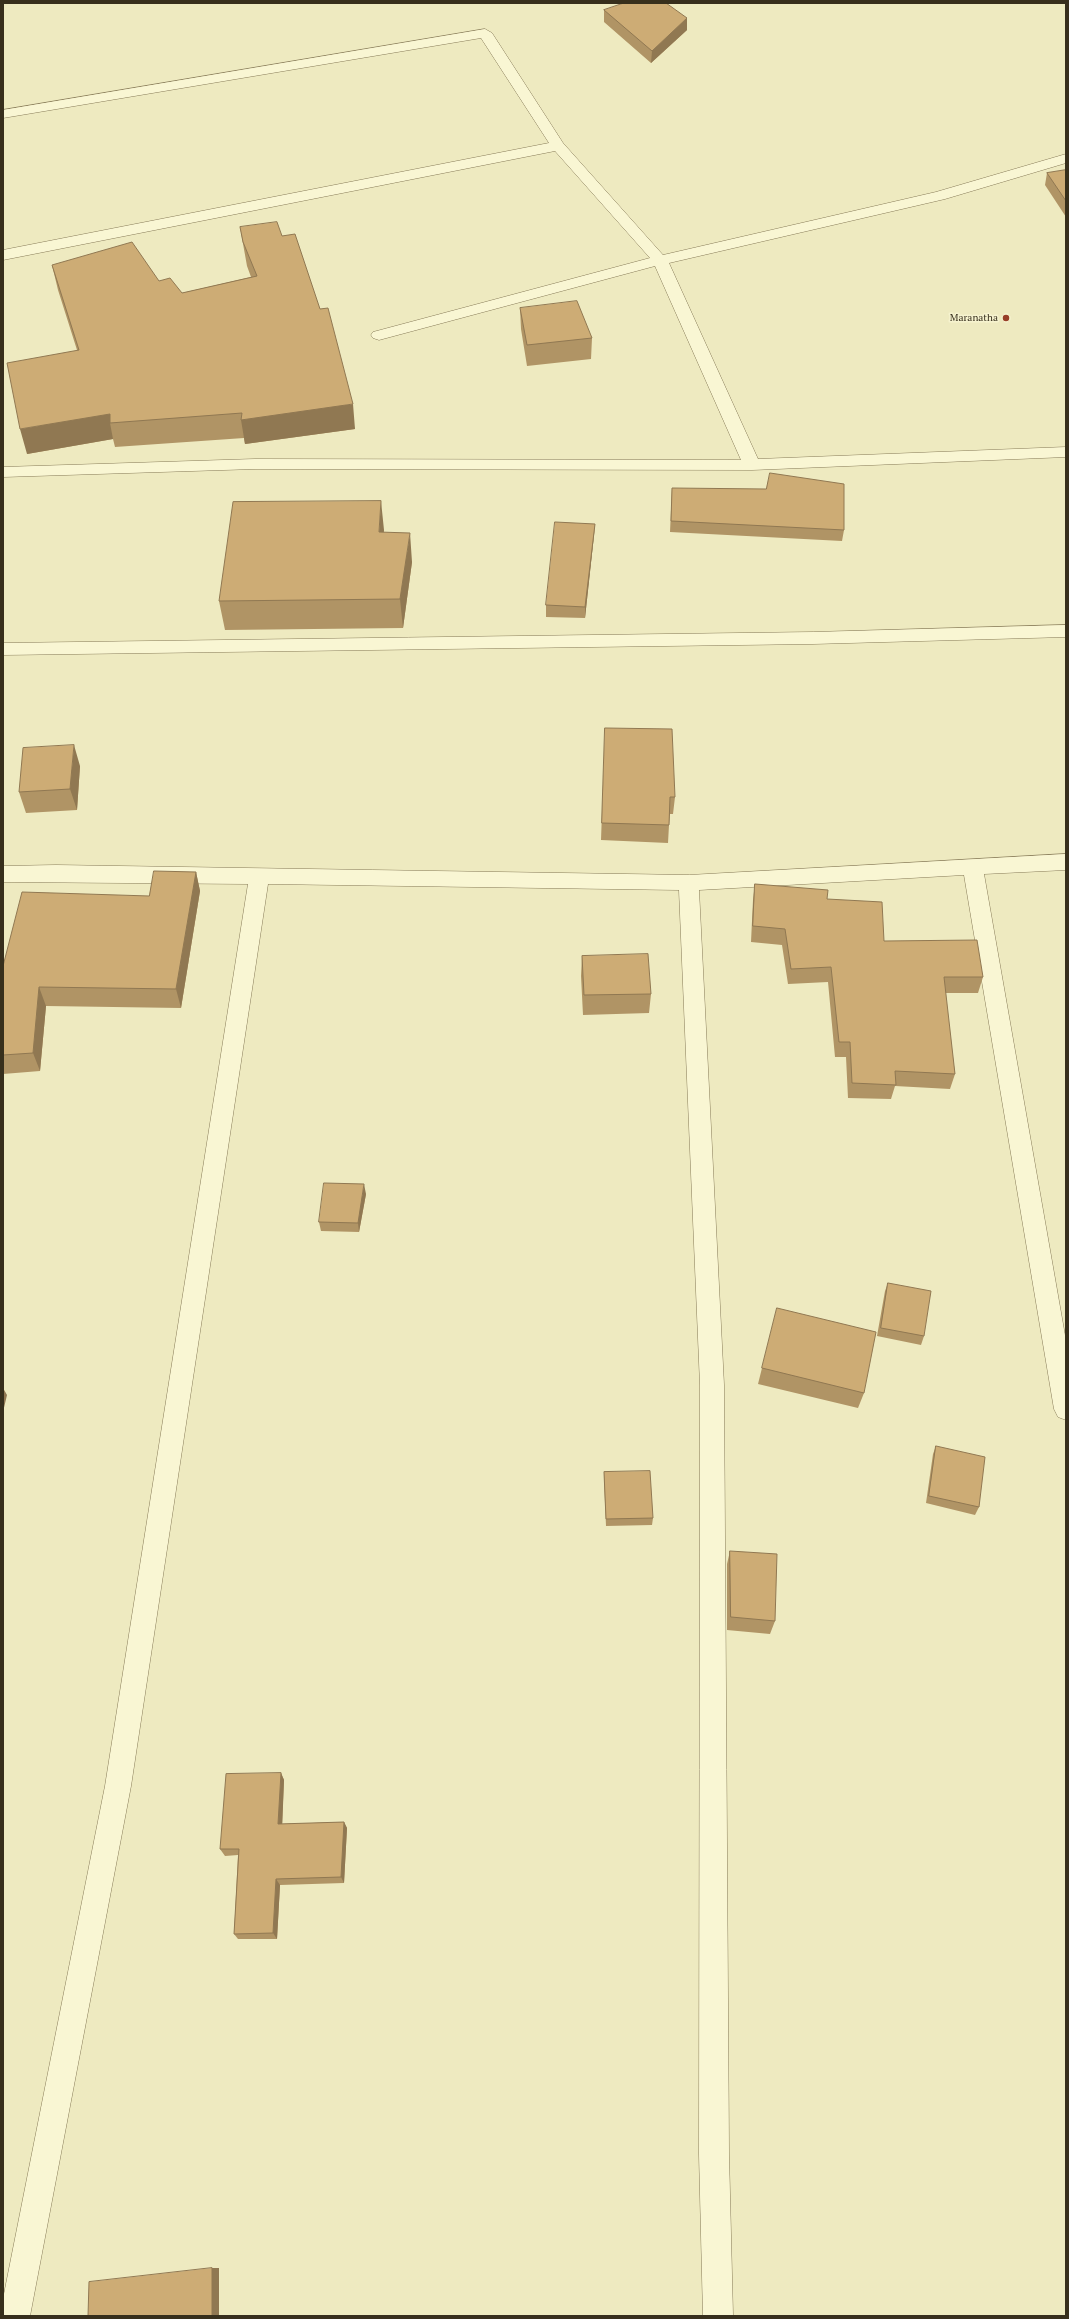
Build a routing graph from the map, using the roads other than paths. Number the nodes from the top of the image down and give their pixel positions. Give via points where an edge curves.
1 (3, 114) edge
2 (558, 146) junction
3 (1066, 158) edge
4 (3, 255) edge
5 (660, 260) junction
6 (379, 335) dead end
7 (1066, 452) edge
8 (752, 465) junction
9 (3, 472) edge
10 (1066, 631) edge
11 (3, 649) edge
12 (1066, 862) edge
13 (973, 868) junction
14 (3, 874) edge
15 (259, 876) junction
16 (689, 883) junction
17 (1066, 1409) edge
18 (15, 2316) edge
19 (718, 2316) edge

1 - 2 street via 485,34
2 - 4 street
2 - 5 street
3 - 5 street via 940,196
5 - 6 street
5 - 8 street
7 - 8 street
8 - 9 street via 255,464
10 - 11 street via 805,638
12 - 13 street
13 - 16 street
13 - 17 street
14 - 15 street
15 - 16 street
15 - 18 street via 118,1786
16 - 19 street via 712,1386 714,2146

